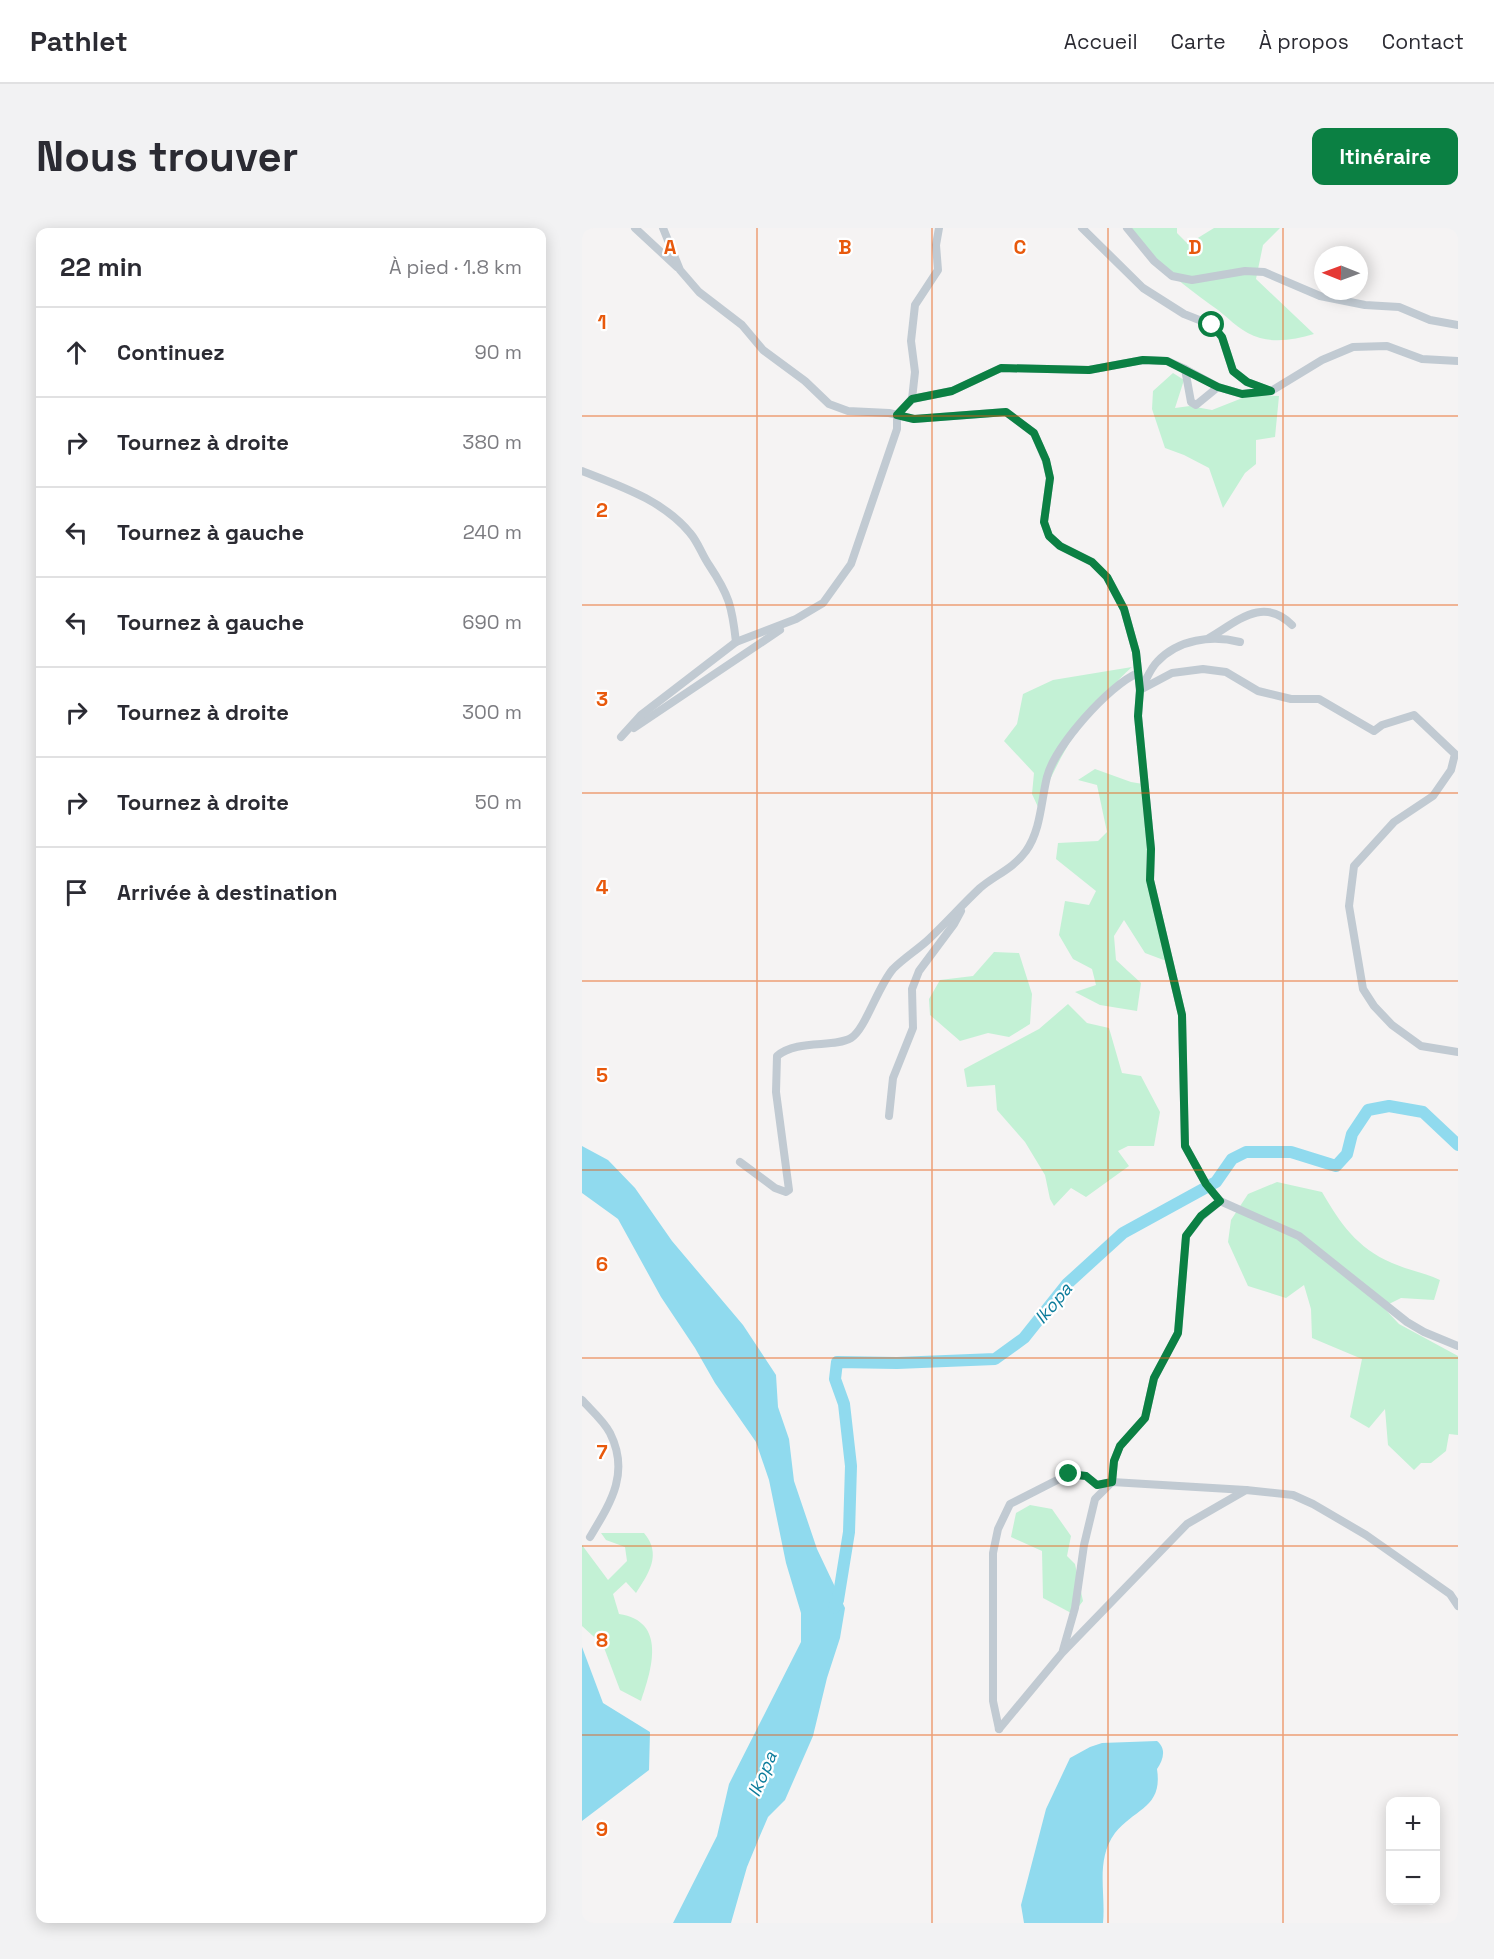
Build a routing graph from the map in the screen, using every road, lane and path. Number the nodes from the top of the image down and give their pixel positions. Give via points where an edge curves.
1 (635, 228) edge
2 (663, 228) edge
3 (939, 228) edge
4 (1082, 228) edge
5 (1127, 228) edge
6 (680, 270) junction
7 (1458, 325) edge
8 (1458, 361) edge
9 (1185, 369) junction
10 (1218, 387) junction
11 (1271, 391) junction
12 (912, 399) junction
13 (897, 415) junction
14 (582, 471) edge
15 (582, 477) edge
16 (611, 482) junction
17 (796, 619) junction
18 (1292, 625) dead end
19 (1209, 638) junction
20 (736, 642) junction
21 (1240, 642) dead end
22 (1138, 673) junction
23 (1140, 690) junction
24 (963, 906) junction
25 (1458, 1052) edge
26 (889, 1116) dead end
27 (740, 1162) dead end
28 (1220, 1201) junction
29 (1458, 1346) edge
30 (582, 1400) edge
31 (1112, 1482) junction
32 (1246, 1490) junction
33 (590, 1538) dead end
34 (1458, 1606) edge
35 (1062, 1653) junction

1 - 6 street
2 - 6 street
3 - 12 street via 938,270 915,306
4 - 11 street via 1143,288 1184,314 1212,325 1222,337 1233,371 1247,382
5 - 7 street via 1172,276 1192,280 1245,271 1264,272 1320,296 1399,307 1430,320
6 - 13 street via 699,292 742,325 763,350 829,404 848,411
8 - 11 street via 1422,359 1387,346 1353,347 1322,360
9 - 10 street
9 - 10 street via 1191,402 1196,405
9 - 12 street via 1167,361 1143,360 1089,370 1001,368 952,391
10 - 11 street via 1242,394
12 - 13 street
13 - 17 street via 897,429 851,564 823,603
13 - 22 street via 914,419 1006,412 1034,433 1050,478 1044,522 1049,536 1092,562 1107,577 1124,609
14 - 16 street
15 - 16 street
16 - 20 street via 658,506 692,534 725,588
17 - 20 street
17 - 20 street via 621,737 640,716
18 - 19 street via 1281,614 1260,610
19 - 21 street
19 - 23 street via 1166,653 1155,663
22 - 23 street
22 - 24 street via 1120,682 1089,712 1047,774 1034,837 1025,852 1009,870 982,887
23 - 25 street via 1172,673 1203,669 1226,672 1257,691 1291,699 1318,699 1374,731 1414,715 1455,754 1451,770 1433,796 1394,822 1354,866 1349,906 1363,989 1374,1006 1421,1046
23 - 28 street via 1138,716 1149,820 1150,880 1182,1015 1185,1146
24 - 26 street via 919,970 912,989 913,1028 893,1078
24 - 27 street via 884,979 866,1020 850,1039 811,1044 777,1056 776,1092 789,1190 775,1188
28 - 29 street via 1299,1236 1407,1322
28 - 31 street via 1201,1216 1186,1236 1178,1333 1154,1378 1145,1418 1117,1453
30 - 33 street via 609,1431 620,1461 612,1499
31 - 32 street
31 - 35 street via 1095,1499 1075,1608
31 - 35 street via 1097,1485 1086,1476 1069,1474 1010,1504 998,1529 993,1553 993,1701 999,1728
32 - 34 street via 1293,1495 1313,1504 1441,1587
32 - 35 street via 1187,1524

